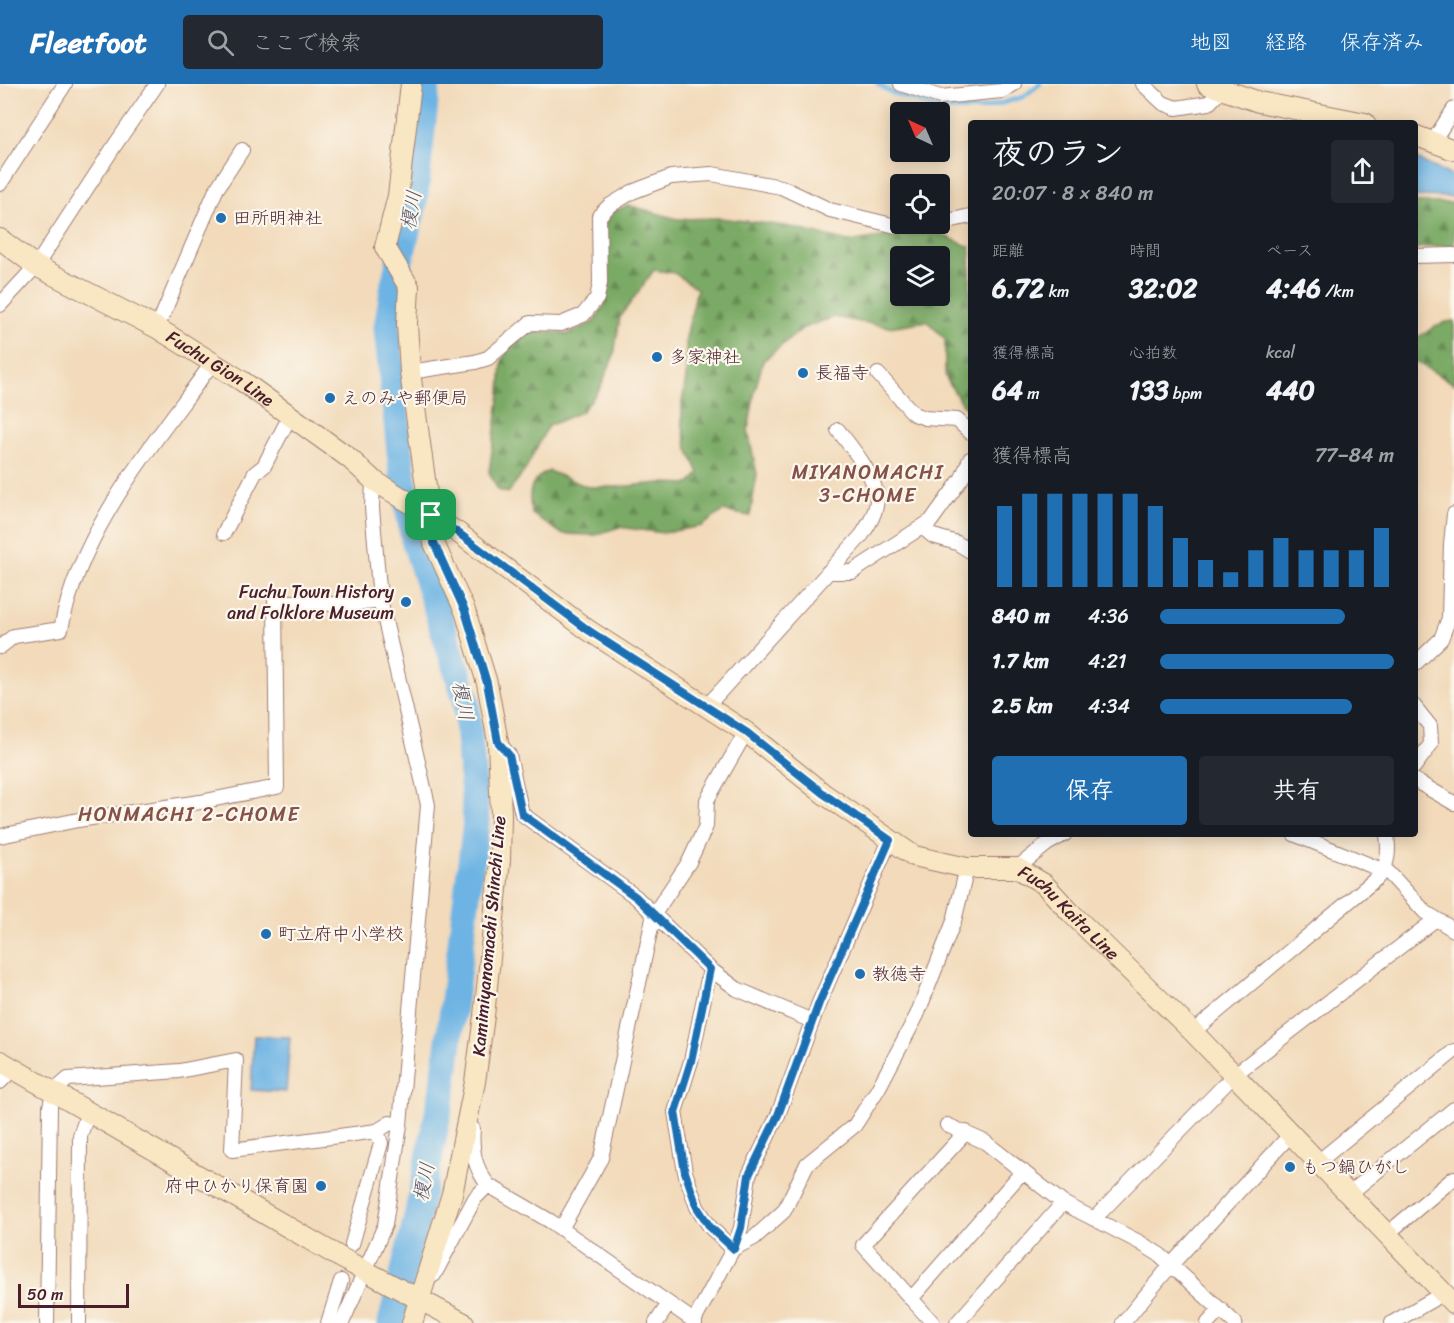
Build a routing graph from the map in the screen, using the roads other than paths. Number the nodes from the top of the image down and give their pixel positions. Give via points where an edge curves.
1 (65, 84) edge
2 (157, 84) edge
3 (411, 84) edge
4 (901, 84) edge
5 (1014, 84) edge
6 (1143, 84) edge
7 (1218, 86) edge
8 (1454, 109) edge
9 (1350, 120) edge
10 (1418, 136) edge
11 (1433, 141) junction
12 (242, 150) dead end
13 (1454, 150) edge
14 (0, 184) edge
15 (968, 216) edge
16 (0, 239) edge
17 (1454, 255) edge
18 (1418, 256) edge
19 (36, 266) junction
20 (0, 305) edge
21 (157, 328) junction
22 (213, 362) junction
23 (410, 372) junction
24 (878, 375) dead end
25 (290, 416) junction
26 (838, 430) dead end
27 (968, 430) edge
28 (968, 464) edge
29 (373, 480) junction
30 (424, 510) junction
31 (1454, 514) edge
32 (922, 527) junction
33 (1453, 530) edge
34 (224, 533) dead end
35 (968, 550) edge
36 (828, 572) junction
37 (380, 599) junction
38 (1450, 632) edge
39 (0, 647) edge
40 (1418, 661) edge
41 (707, 706) junction
42 (1418, 711) edge
43 (746, 732) junction
44 (498, 742) junction
45 (1418, 762) edge
46 (1418, 782) edge
47 (1454, 803) edge
48 (0, 836) edge
49 (1060, 837) edge
50 (1301, 837) edge
51 (1387, 837) edge
52 (890, 840) junction
53 (967, 868) junction
54 (1017, 868) junction
55 (1384, 871) junction
56 (654, 914) junction
57 (1436, 919) junction
58 (1454, 930) edge
59 (710, 969) junction
60 (812, 1021) junction
61 (1193, 1032) junction
62 (1454, 1051) edge
63 (4, 1070) edge
64 (1234, 1075) junction
65 (475, 1082) junction
66 (53, 1092) junction
67 (1454, 1109) edge
68 (88, 1112) junction
69 (400, 1125) junction
70 (947, 1125) dead end
71 (377, 1131) junction
72 (966, 1132) junction
73 (1291, 1134) junction
74 (1318, 1162) junction
75 (1023, 1171) junction
76 (1454, 1178) edge
77 (488, 1185) junction
78 (1349, 1194) junction
79 (1063, 1203) junction
80 (1094, 1219) junction
81 (561, 1229) junction
82 (1387, 1234) junction
83 (734, 1249) junction
84 (345, 1250) junction
85 (1171, 1265) junction
86 (364, 1271) junction
87 (341, 1281) dead end
88 (413, 1298) junction
89 (911, 1299) junction
90 (1449, 1299) edge
91 (668, 1305) junction
92 (1221, 1309) junction
93 (694, 1322) edge
94 (47, 1323) edge
95 (79, 1323) edge
96 (328, 1323) edge
97 (342, 1323) edge
98 (412, 1323) edge
99 (464, 1323) edge
100 (657, 1323) edge
101 (933, 1323) edge
102 (957, 1323) edge
103 (1123, 1323) edge
104 (1208, 1323) edge
105 (1236, 1323) edge
106 (1392, 1323) edge

1 - 14 street
2 - 19 street
3 - 23 main road, Kamimiyanomachi Shinchi Line via 398,196 385,247 409,287
4 - 5 street via 940,97 1002,91
6 - 7 street via 1163,103 1176,108 1209,103
7 - 9 main road via 1260,102
8 - 11 street
10 - 11 main road
11 - 13 main road
12 - 21 street via 216,190
15 - 23 street via 932,225 896,226 830,210 781,187 712,174 671,177 633,192 599,216 600,283 597,298 583,315 561,324 530,323 488,357 475,362
16 - 19 main road, Fuchu Gion Line
17 - 18 street
19 - 20 street
19 - 21 main road, Fuchu Gion Line
21 - 22 main road, Fuchu Gion Line
22 - 25 main road, Fuchu Gion Line
22 - 39 street via 116,495 82,562 62,629 14,636
23 - 30 main road, Kamimiyanomachi Shinchi Line
24 - 27 street via 914,414 957,420
25 - 29 main road, Fuchu Gion Line
25 - 34 street
26 - 36 street via 861,459 877,498 873,516 862,535
28 - 32 street via 931,521
29 - 30 main road, Fuchu Gion Line
29 - 37 street
30 - 41 main road, Fuchu Kaita Line via 588,630
30 - 44 main road, Kamimiyanomachi Shinchi Line via 434,543 465,611 487,683
31 - 33 street
32 - 35 street via 933,536
32 - 36 street via 852,572
33 - 38 street
36 - 41 street
37 - 48 street via 348,605 275,601 277,787
37 - 69 street via 428,805
38 - 40 street
41 - 43 main road, Fuchu Kaita Line
42 - 45 street via 1430,726 1431,744
43 - 52 main road, Fuchu Kaita Line
43 - 56 street via 707,800 706,826 689,862
44 - 56 street via 509,755 522,814
44 - 65 main road, Kamimiyanomachi Shinchi Line via 500,860
46 - 47 street
49 - 54 street
50 - 55 street
51 - 55 street via 1389,852
52 - 53 main road, Fuchu Kaita Line via 914,856
52 - 60 street
53 - 54 main road, Fuchu Kaita Line
53 - 83 street via 954,921 917,1015 878,1089 855,1125 807,1164 784,1211 754,1238
54 - 61 main road, Fuchu Kaita Line via 1044,884
55 - 57 street
55 - 61 street
56 - 59 street
56 - 81 street via 601,1158
57 - 58 street
57 - 64 street
59 - 60 street via 737,989
59 - 83 street via 691,1061 675,1112 685,1172 697,1207 710,1227
60 - 83 street via 778,1115 749,1175
61 - 64 main road, Fuchu Kaita Line
62 - 74 street
63 - 66 main road
64 - 73 main road, Fuchu Kaita Line
64 - 80 street
65 - 77 street via 471,1148
65 - 88 main road, Kamimiyanomachi Shinchi Line via 452,1194
66 - 68 main road
66 - 71 street via 68,1079 179,1071 236,1060 232,1150
66 - 94 street
67 - 78 street
68 - 84 main road
68 - 95 street via 80,1136
69 - 71 street via 390,1123
69 - 86 street via 385,1226
70 - 72 street
71 - 84 street via 381,1143
72 - 75 street
72 - 89 street via 863,1245
73 - 74 main road, Fuchu Kaita Line
73 - 85 street
74 - 78 main road, Fuchu Kaita Line
75 - 79 street
75 - 89 street
76 - 82 street
77 - 81 street
77 - 88 street via 475,1198
78 - 82 main road, Fuchu Kaita Line
79 - 80 street
79 - 102 street
80 - 85 street via 1139,1242
81 - 91 street
82 - 90 main road, Fuchu Kaita Line
83 - 93 street
84 - 86 main road, bridge
85 - 92 street
85 - 103 street
86 - 88 main road
86 - 97 street
87 - 96 street
88 - 98 main road, Kamimiyanomachi Shinchi Line
88 - 99 main road
89 - 101 street
90 - 106 street
91 - 93 street
91 - 100 street
92 - 104 street
92 - 105 street

